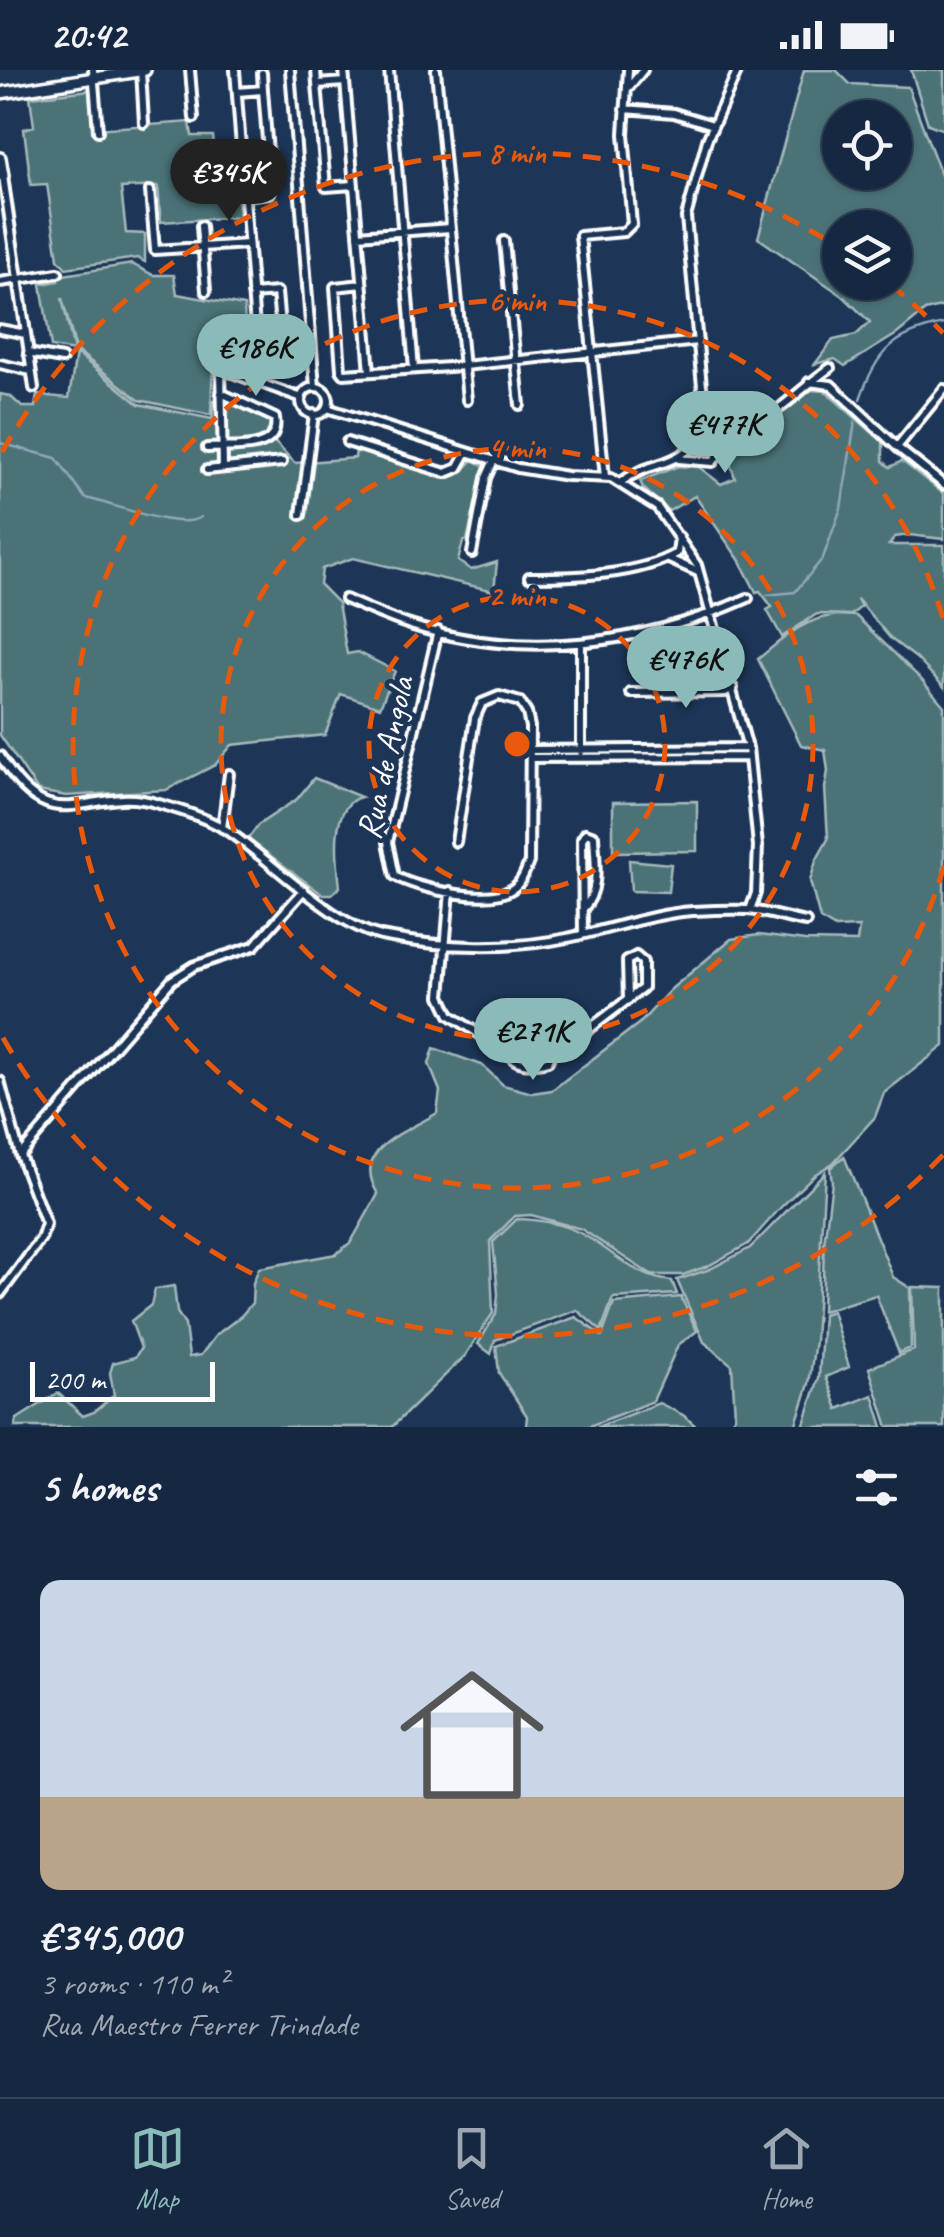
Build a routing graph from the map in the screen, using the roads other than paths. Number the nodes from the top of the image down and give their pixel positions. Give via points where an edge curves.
1 (142, 70) edge
2 (190, 70) edge
3 (235, 70) edge
4 (290, 70) edge
5 (316, 70) edge
6 (344, 70) edge
7 (389, 70) edge
8 (436, 70) edge
9 (628, 70) edge
10 (642, 70) edge
11 (738, 70) edge
12 (94, 74) edge
13 (262, 74) dead end
14 (345, 82) junction
15 (318, 84) junction
16 (628, 88) junction
17 (263, 90) junction
18 (237, 92) junction
19 (0, 93) edge
20 (625, 109) junction
21 (194, 118) dead end
22 (144, 122) dead end
23 (713, 125) junction
24 (98, 131) dead end
25 (0, 158) edge
26 (1, 176) edge
27 (354, 185) junction
28 (150, 191) dead end
29 (245, 196) junction
30 (4, 217) edge
31 (201, 226) dead end
32 (450, 228) junction
33 (402, 232) junction
34 (358, 236) junction
35 (504, 241) dead end
36 (248, 244) junction
37 (203, 247) junction
38 (58, 274) dead end
39 (18, 279) junction
40 (0, 282) edge
41 (362, 284) junction
42 (206, 292) dead end
43 (252, 294) junction
44 (0, 329) edge
45 (26, 334) junction
46 (698, 341) junction
47 (593, 352) junction
48 (28, 353) junction
49 (257, 355) junction
50 (62, 359) dead end
51 (516, 360) junction
52 (0, 364) edge
53 (464, 366) junction
54 (414, 369) junction
55 (31, 370) junction
56 (370, 372) junction
57 (255, 380) junction
58 (809, 382) junction
59 (830, 385) junction
60 (315, 387) junction
61 (34, 388) dead end
62 (944, 389) edge
63 (220, 392) junction
64 (302, 398) junction
65 (235, 400) junction
66 (467, 400) dead end
67 (934, 402) junction
68 (520, 406) dead end
69 (326, 408) junction
70 (220, 410) junction
71 (944, 410) edge
72 (314, 414) junction
73 (705, 418) junction
74 (735, 434) junction
75 (716, 435) junction
76 (698, 436) junction
77 (347, 442) dead end
78 (222, 447) junction
79 (692, 447) junction
80 (897, 447) junction
81 (207, 448) dead end
82 (722, 451) junction
83 (467, 452) junction
84 (680, 459) junction
85 (494, 460) junction
86 (282, 462) dead end
87 (701, 462) junction
88 (223, 468) junction
89 (207, 470) dead end
90 (605, 477) junction
91 (621, 482) junction
92 (944, 485) edge
93 (302, 515) dead end
94 (679, 536) junction
95 (472, 553) dead end
96 (668, 558) junction
97 (699, 572) junction
98 (529, 578) dead end
99 (748, 598) dead end
100 (345, 600) dead end
101 (712, 614) junction
102 (438, 631) junction
103 (581, 644) junction
104 (733, 688) junction
105 (630, 694) dead end
106 (582, 749) junction
107 (749, 752) junction
108 (530, 754) junction
109 (0, 756) edge
110 (581, 758) junction
111 (229, 774) dead end
112 (222, 828) junction
113 (456, 842) dead end
114 (304, 890) junction
115 (450, 891) junction
116 (582, 909) junction
117 (750, 910) junction
118 (806, 922) dead end
119 (583, 934) junction
120 (444, 943) junction
121 (628, 1000) junction
122 (556, 1045) junction
123 (505, 1048) junction
124 (0, 1081) edge
125 (20, 1155) junction
126 (0, 1294) edge

1 - 12 street
1 - 22 street
2 - 21 street
3 - 18 street
4 - 60 street
5 - 15 street
6 - 14 street
7 - 33 street
8 - 32 street
9 - 16 street
10 - 16 street
11 - 23 street
12 - 19 street
12 - 24 street
13 - 17 street
14 - 15 street
14 - 27 street
15 - 27 street via 326,188
16 - 20 street
17 - 18 street
17 - 29 street via 271,192
18 - 29 street
20 - 23 street
20 - 47 street via 632,224 624,232 580,236
23 - 46 street via 686,217
25 - 26 street
26 - 30 street
27 - 34 street
28 - 37 street via 154,250
29 - 36 street
30 - 39 street
31 - 37 street
32 - 33 street
32 - 53 street
33 - 34 street
33 - 54 street
34 - 41 street
35 - 51 street
36 - 37 street
36 - 43 street
37 - 42 street
38 - 39 street
39 - 40 street
39 - 45 street
41 - 56 street
41 - 56 street via 334,287 341,370
43 - 49 street
43 - 49 street via 278,292 282,349
44 - 45 street
45 - 48 street
46 - 47 street
46 - 73 street
47 - 51 street
47 - 90 street
48 - 50 street
48 - 55 street
49 - 57 street
51 - 53 street
51 - 68 street
52 - 55 street
53 - 54 street
53 - 66 street
54 - 56 street
55 - 61 street
57 - 63 street via 221,369
57 - 64 street
58 - 59 street
58 - 59 street via 830,368
58 - 74 street
59 - 80 street
60 - 64 street
60 - 69 street via 327,393
62 - 67 street
63 - 65 street
63 - 70 street
64 - 72 street
65 - 70 street
65 - 78 street via 275,418 275,435 269,442
67 - 71 street
67 - 80 street
69 - 72 street
69 - 83 street
70 - 78 street
72 - 93 street
73 - 75 street
73 - 76 street
74 - 75 street
74 - 82 street
75 - 76 street
75 - 82 street
76 - 79 street
77 - 83 street via 446,473
78 - 81 street
78 - 88 street
79 - 84 street
79 - 87 street
80 - 92 street
82 - 87 street via 713,462
83 - 85 street
84 - 87 street
84 - 91 street
85 - 90 street
85 - 95 street
86 - 88 street
88 - 89 street
90 - 91 street
91 - 94 street via 657,507
94 - 96 street
94 - 97 street
96 - 97 street
96 - 98 street via 619,571
97 - 101 street
99 - 101 street
100 - 102 street
101 - 103 street
101 - 104 street
102 - 103 street via 486,641
102 - 115 street, Rua de Angola via 388,842 394,876
103 - 106 street
104 - 105 street
104 - 107 street
106 - 107 street
106 - 108 street
106 - 110 street
107 - 110 street
107 - 117 street via 758,846
108 - 110 street
108 - 113 street, Rua de Angola via 520,702 500,696 482,703
108 - 115 street, Rua de Angola via 522,878 497,895
109 - 112 street via 29,794 46,804 144,800
111 - 112 street
112 - 114 street
114 - 120 street via 377,935
114 - 125 street via 254,946 172,980
115 - 120 street
116 - 116 street via 596,881 594,836 586,833
116 - 119 street
117 - 118 street
117 - 119 street via 675,913
119 - 120 street via 516,945
120 - 123 street via 441,996 450,1015
121 - 121 street via 628,961 636,956 643,962 644,986
121 - 122 street via 575,1040
122 - 123 street
122 - 123 street via 548,1061 528,1065
124 - 125 street
125 - 126 street via 46,1228

